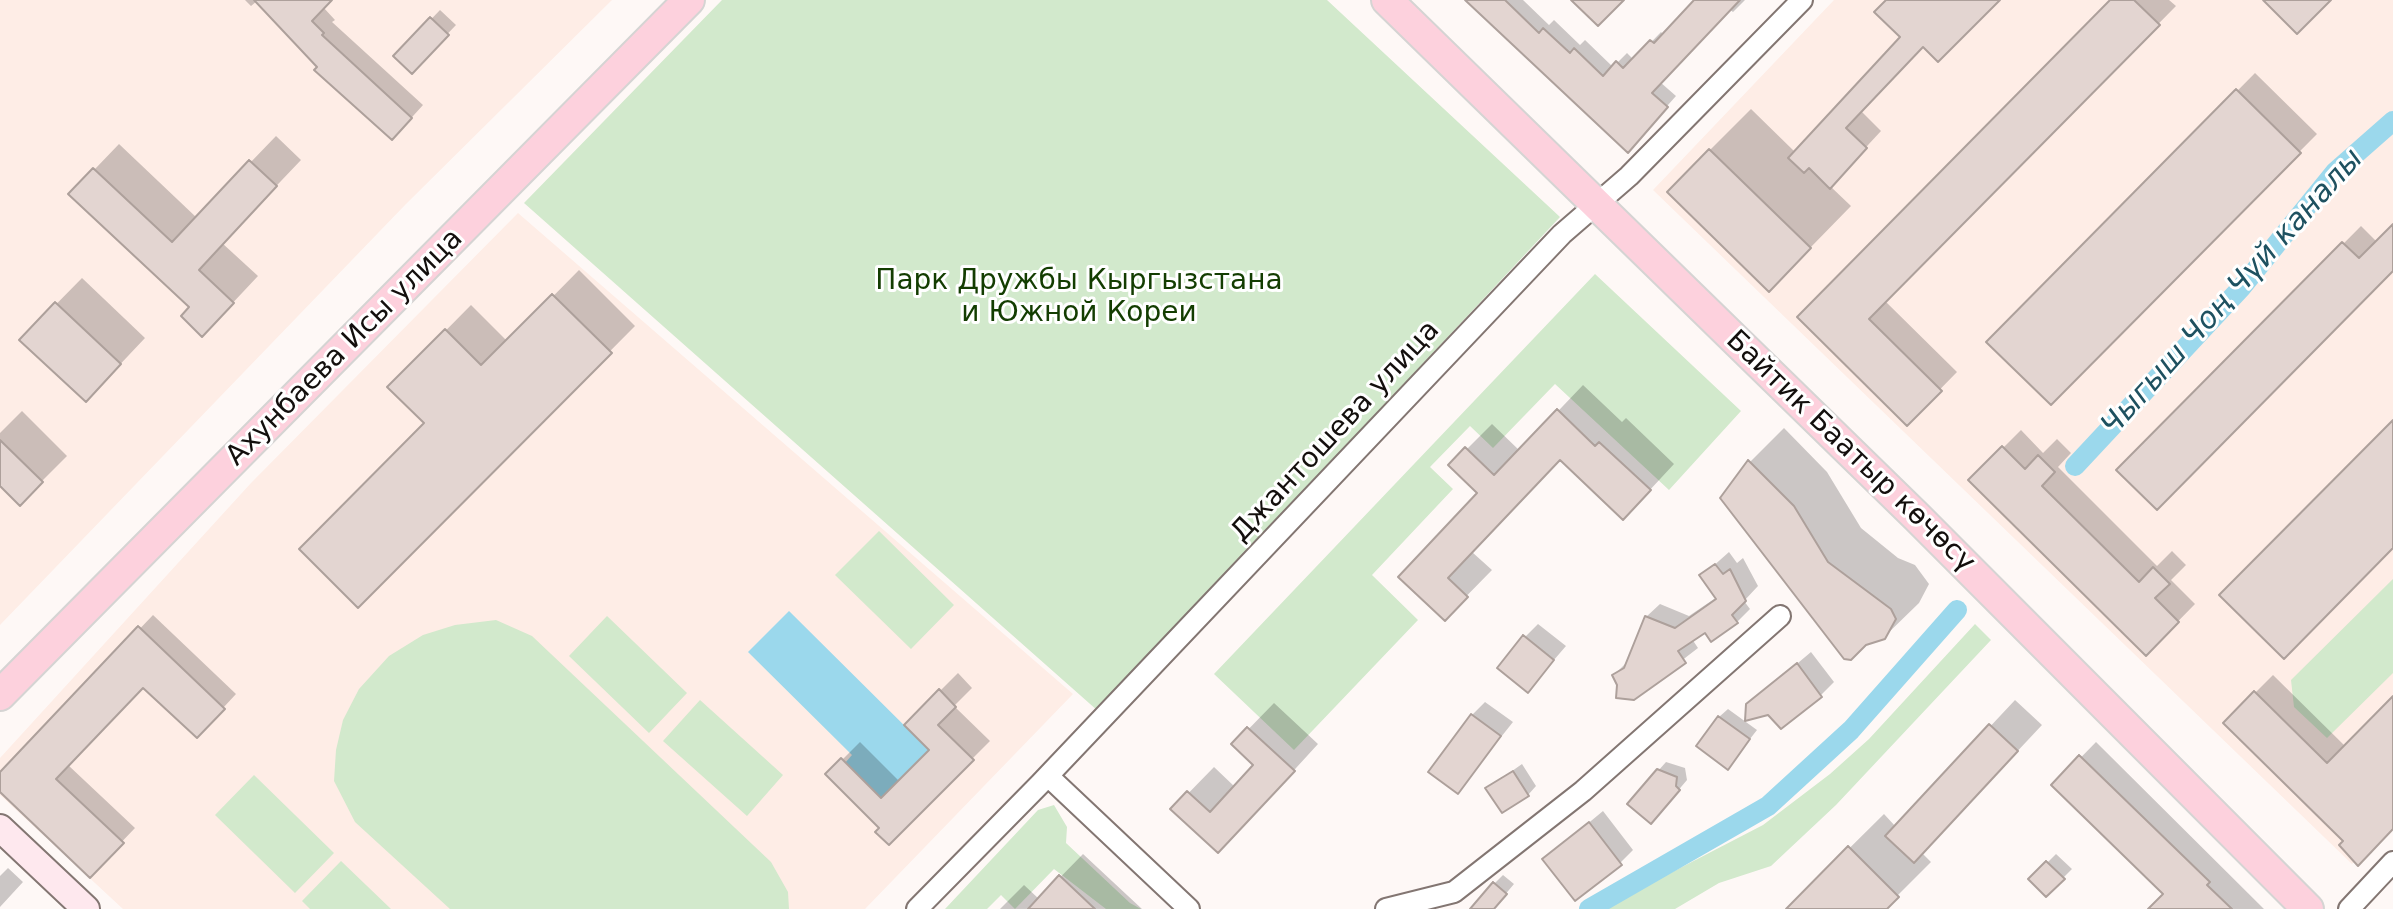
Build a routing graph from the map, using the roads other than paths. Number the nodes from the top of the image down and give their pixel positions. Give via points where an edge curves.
1 (689, 0) edge
2 (1387, 0) edge
3 (1802, 0) edge
4 (1596, 204) junction
5 (1780, 616) dead end
6 (0, 695) edge
7 (1048, 776) junction
8 (0, 828) edge
9 (2393, 862) edge
10 (86, 909) edge
11 (917, 909) edge
12 (1189, 909) edge
13 (1386, 909) edge
14 (2308, 909) edge
15 (2349, 909) edge

1 - 6 main road, Ахунбаева Исы улица
2 - 4 main road, Байтик Баатыр көчөсү
3 - 4 street, Джантошева улица
4 - 7 street, Джантошева улица
4 - 14 main road, Байтик Баатыр көчөсү
5 - 13 street via 1583,791 1454,892
7 - 11 street, Джантошева улица
7 - 12 street
8 - 10 main road
9 - 15 street

